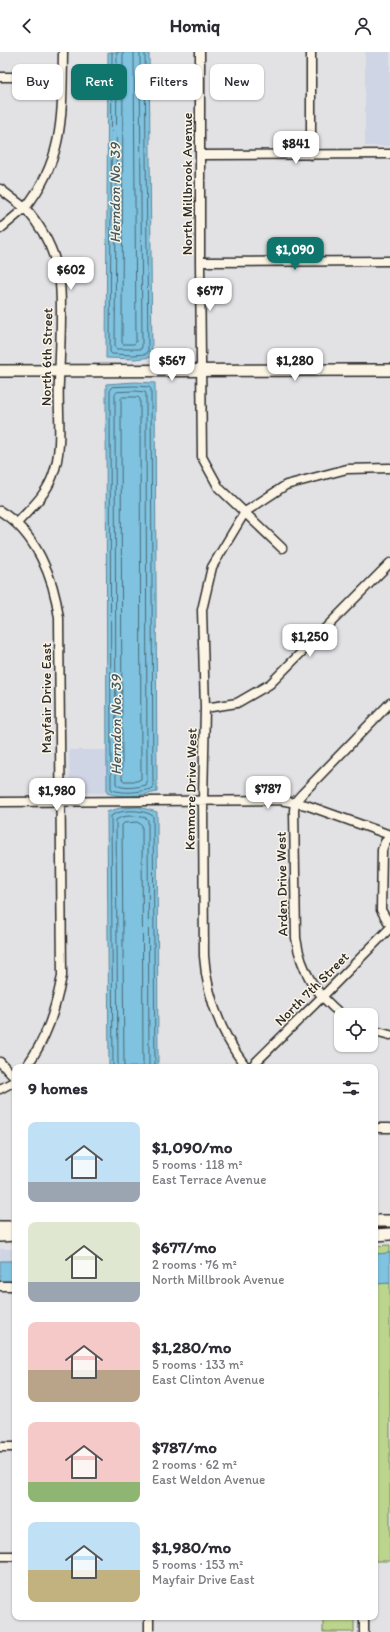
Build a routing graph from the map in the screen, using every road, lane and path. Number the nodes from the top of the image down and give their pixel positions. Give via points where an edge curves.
1 (63, 52) edge
2 (200, 52) edge
3 (311, 52) edge
4 (63, 64) edge
5 (0, 77) edge
6 (12, 77) edge
7 (62, 100) edge
8 (390, 154) edge
9 (201, 155) junction
10 (311, 155) junction
11 (0, 189) edge
12 (25, 208) junction
13 (0, 229) edge
14 (390, 261) edge
15 (200, 262) junction
16 (390, 370) edge
17 (0, 371) edge
18 (60, 371) junction
19 (201, 371) junction
20 (390, 468) edge
21 (0, 511) edge
22 (245, 512) junction
23 (17, 523) junction
24 (282, 548) dead end
25 (390, 563) edge
26 (390, 704) edge
27 (205, 708) junction
28 (203, 801) junction
29 (0, 802) edge
30 (59, 802) junction
31 (295, 802) junction
32 (390, 836) edge
33 (390, 926) edge
34 (322, 997) junction
35 (334, 1008) edge
36 (378, 1032) edge
37 (390, 1035) edge
38 (0, 1062) edge
39 (28, 1064) edge
40 (244, 1064) edge
41 (254, 1064) edge
42 (12, 1076) edge
43 (12, 1081) edge
44 (0, 1089) edge
45 (378, 1128) edge
46 (390, 1128) edge
47 (378, 1221) edge
48 (390, 1221) edge
49 (0, 1228) edge
50 (12, 1228) edge
51 (390, 1234) edge
52 (12, 1235) edge
53 (378, 1235) edge
54 (0, 1236) edge
55 (0, 1242) edge
56 (12, 1242) edge
57 (0, 1286) edge
58 (12, 1286) edge
59 (0, 1447) edge
60 (12, 1447) edge
61 (0, 1556) edge
62 (12, 1556) edge
63 (149, 1620) edge
64 (364, 1620) edge
65 (149, 1632) edge
66 (364, 1632) edge

1 - 4 street
2 - 9 street, North Millbrook Avenue
3 - 10 street
5 - 6 street
7 - 12 street via 58,144 40,187
8 - 10 street
9 - 10 street
9 - 15 street, North Millbrook Avenue
11 - 12 street, North 6th Street
12 - 13 street
12 - 18 street, North 6th Street via 46,238 59,276
14 - 15 street
15 - 19 street, North Millbrook Avenue
16 - 19 main road
17 - 18 main road
18 - 19 main road
18 - 23 street, North 6th Street via 59,443 54,474 42,496
19 - 22 street, North Millbrook Avenue via 202,457 219,488
20 - 22 street via 347,469 286,485
21 - 23 street, Mayfair Drive East
22 - 24 street, North Millbrook Avenue
22 - 27 street, Kenmore Drive West via 212,567 202,610
23 - 30 street, Mayfair Drive East via 44,563 57,602
25 - 27 street via 270,684 237,703
26 - 31 street
27 - 28 street, Kenmore Drive West
28 - 30 street
28 - 31 street
28 - 40 street, Kenmore Drive West via 205,974 216,1016
29 - 30 street
30 - 39 street, Mayfair Drive East via 62,976 55,1008
31 - 32 street
31 - 34 street, Arden Drive West via 296,938 304,969
32 - 33 street via 382,850 381,910
33 - 34 street, North 7th Street
34 - 35 street, Arden Drive West
34 - 41 street, North 7th Street
36 - 37 street
38 - 42 street
43 - 44 street
45 - 46 street
47 - 48 main road
49 - 50 main road
51 - 53 main road
52 - 54 main road
55 - 56 main road
57 - 58 street
59 - 60 street
61 - 62 street
63 - 65 street
64 - 66 street

